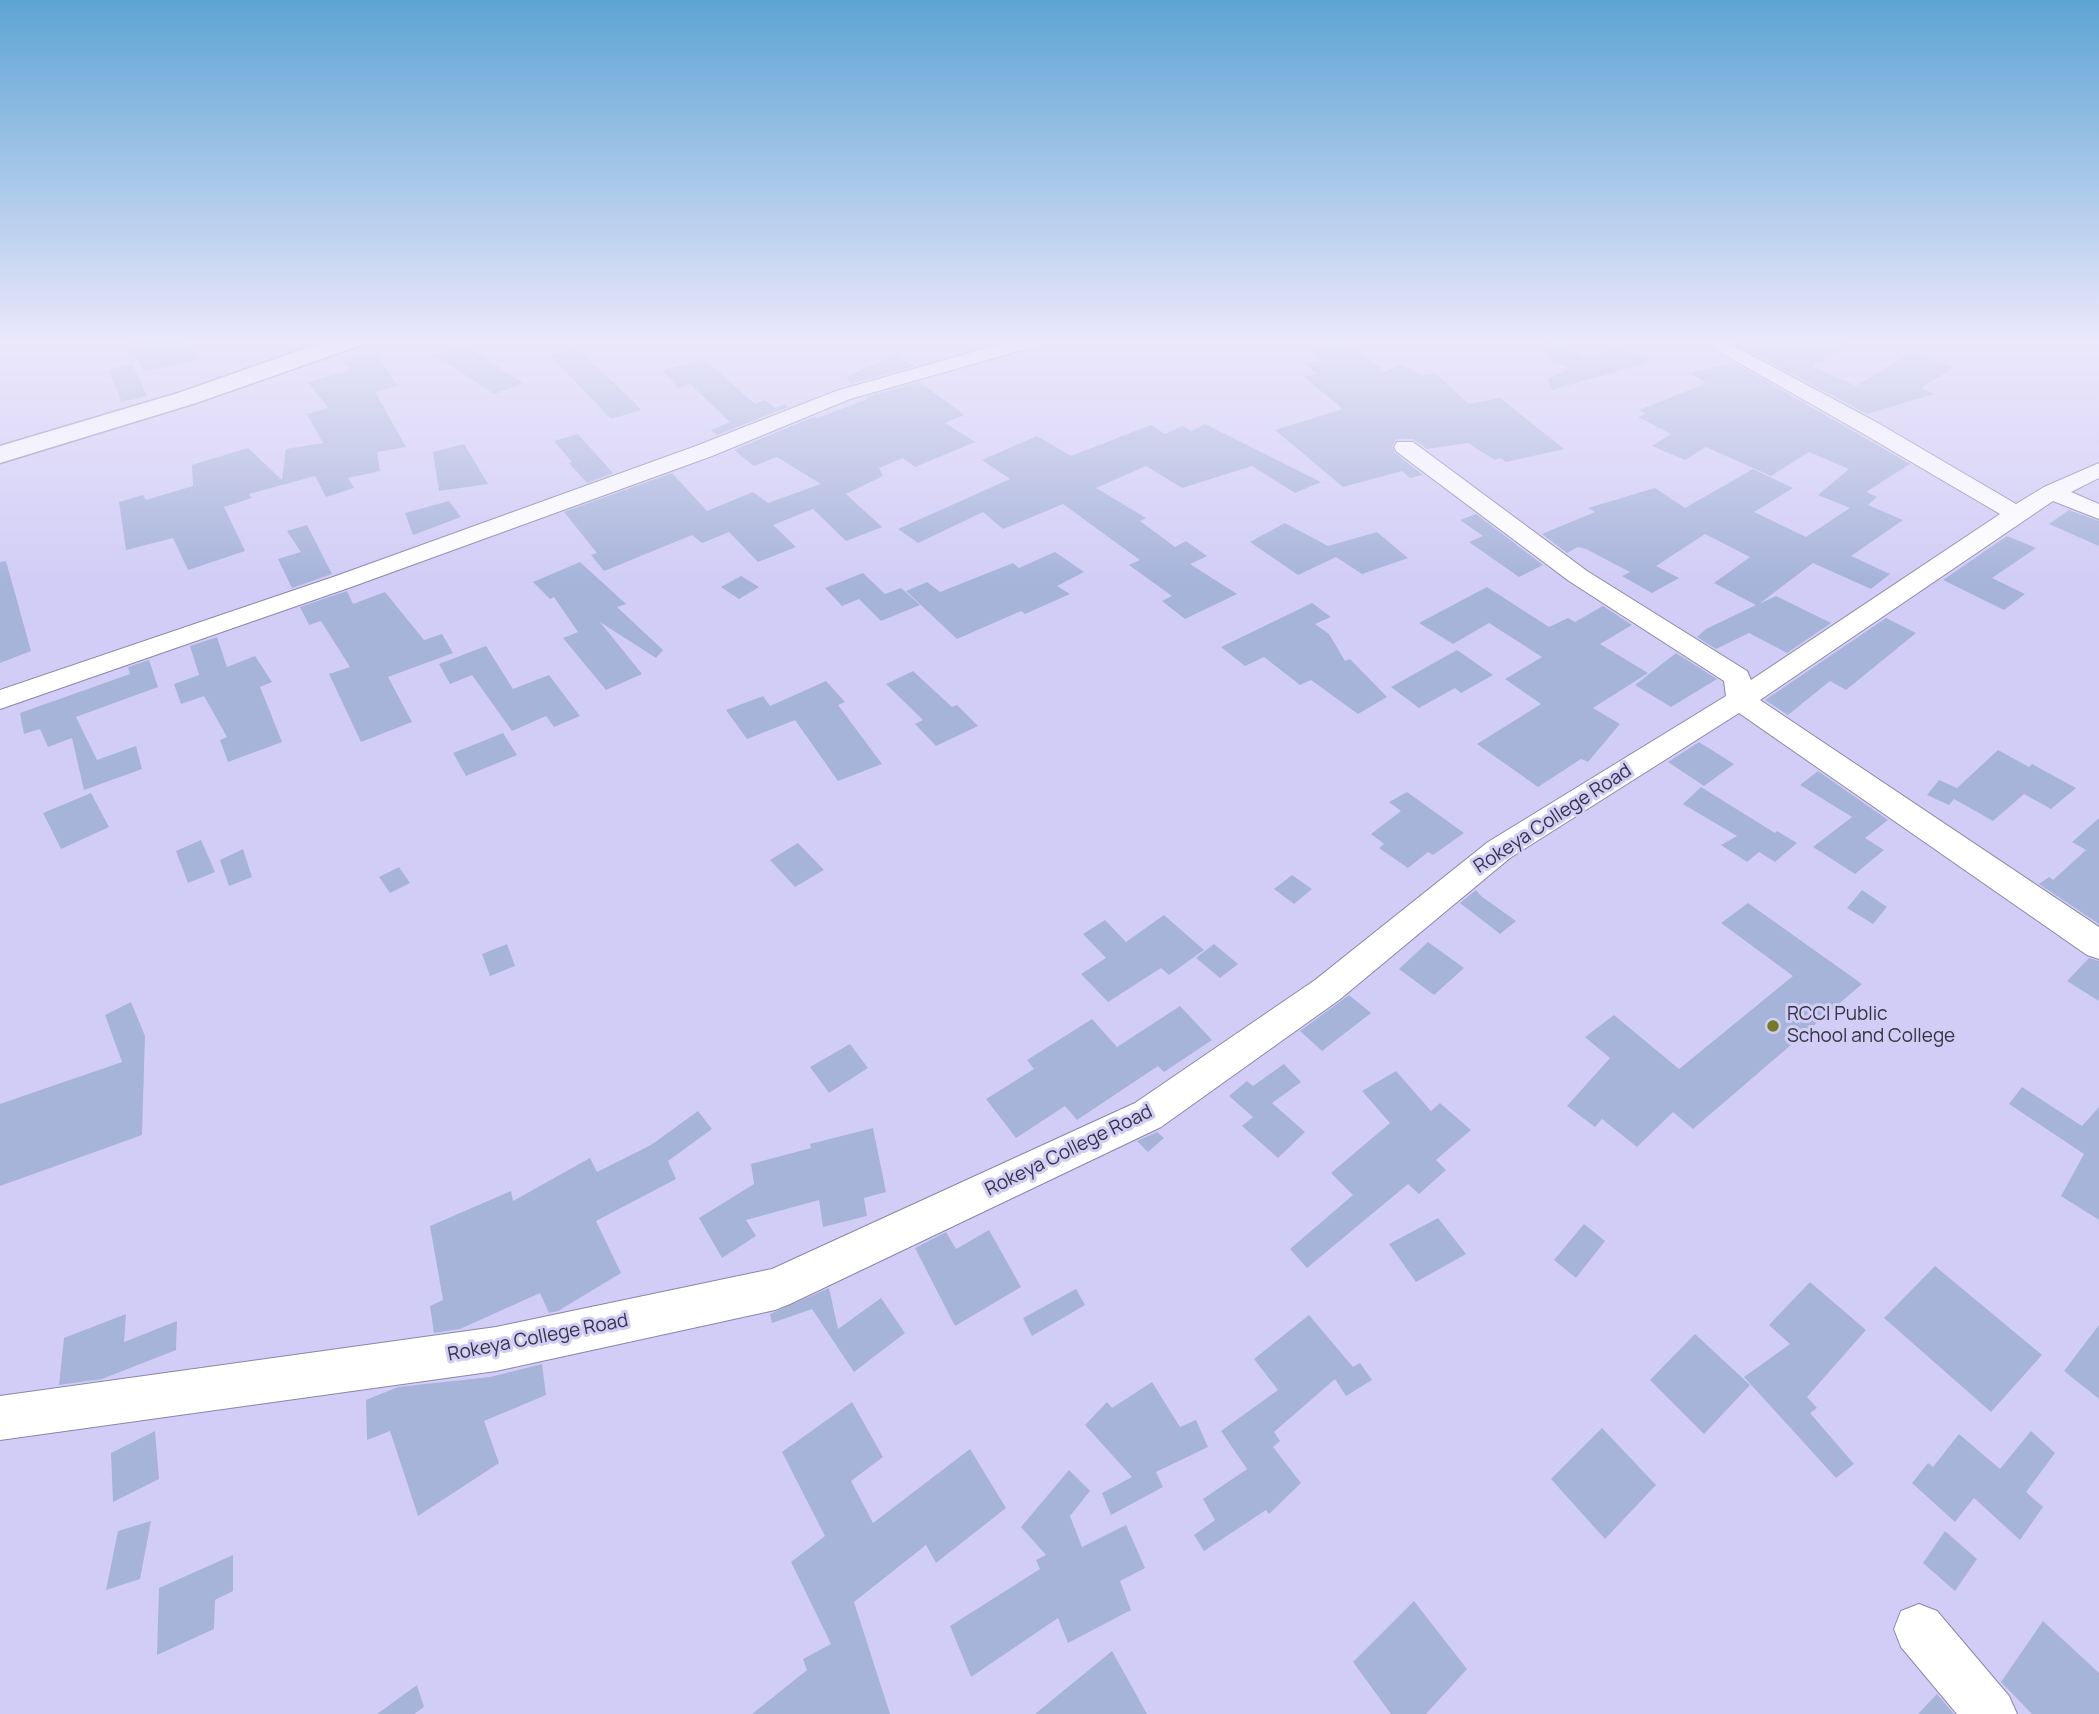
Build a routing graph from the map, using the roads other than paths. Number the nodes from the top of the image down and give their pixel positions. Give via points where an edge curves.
1 (117, 419) edge
2 (785, 419) edge
3 (1853, 419) edge
4 (1405, 447) dead end
5 (0, 454) edge
6 (2099, 470) edge
7 (2052, 492) junction
8 (2099, 512) edge
9 (2016, 514) junction
10 (1740, 699) junction
11 (0, 700) edge
12 (2099, 945) edge
13 (0, 1418) edge
14 (1919, 1629) dead end
15 (1991, 1714) edge

1 - 5 main road
2 - 11 street via 345,582
3 - 9 street
4 - 10 street via 1578,576 1737,677
6 - 7 street, Rokeya College Road
7 - 8 street
7 - 9 street, Rokeya College Road
9 - 10 street, Rokeya College Road
10 - 12 street
10 - 13 street, Rokeya College Road via 1499,850 1327,990 1148,1115 775,1289 496,1349
14 - 15 street

